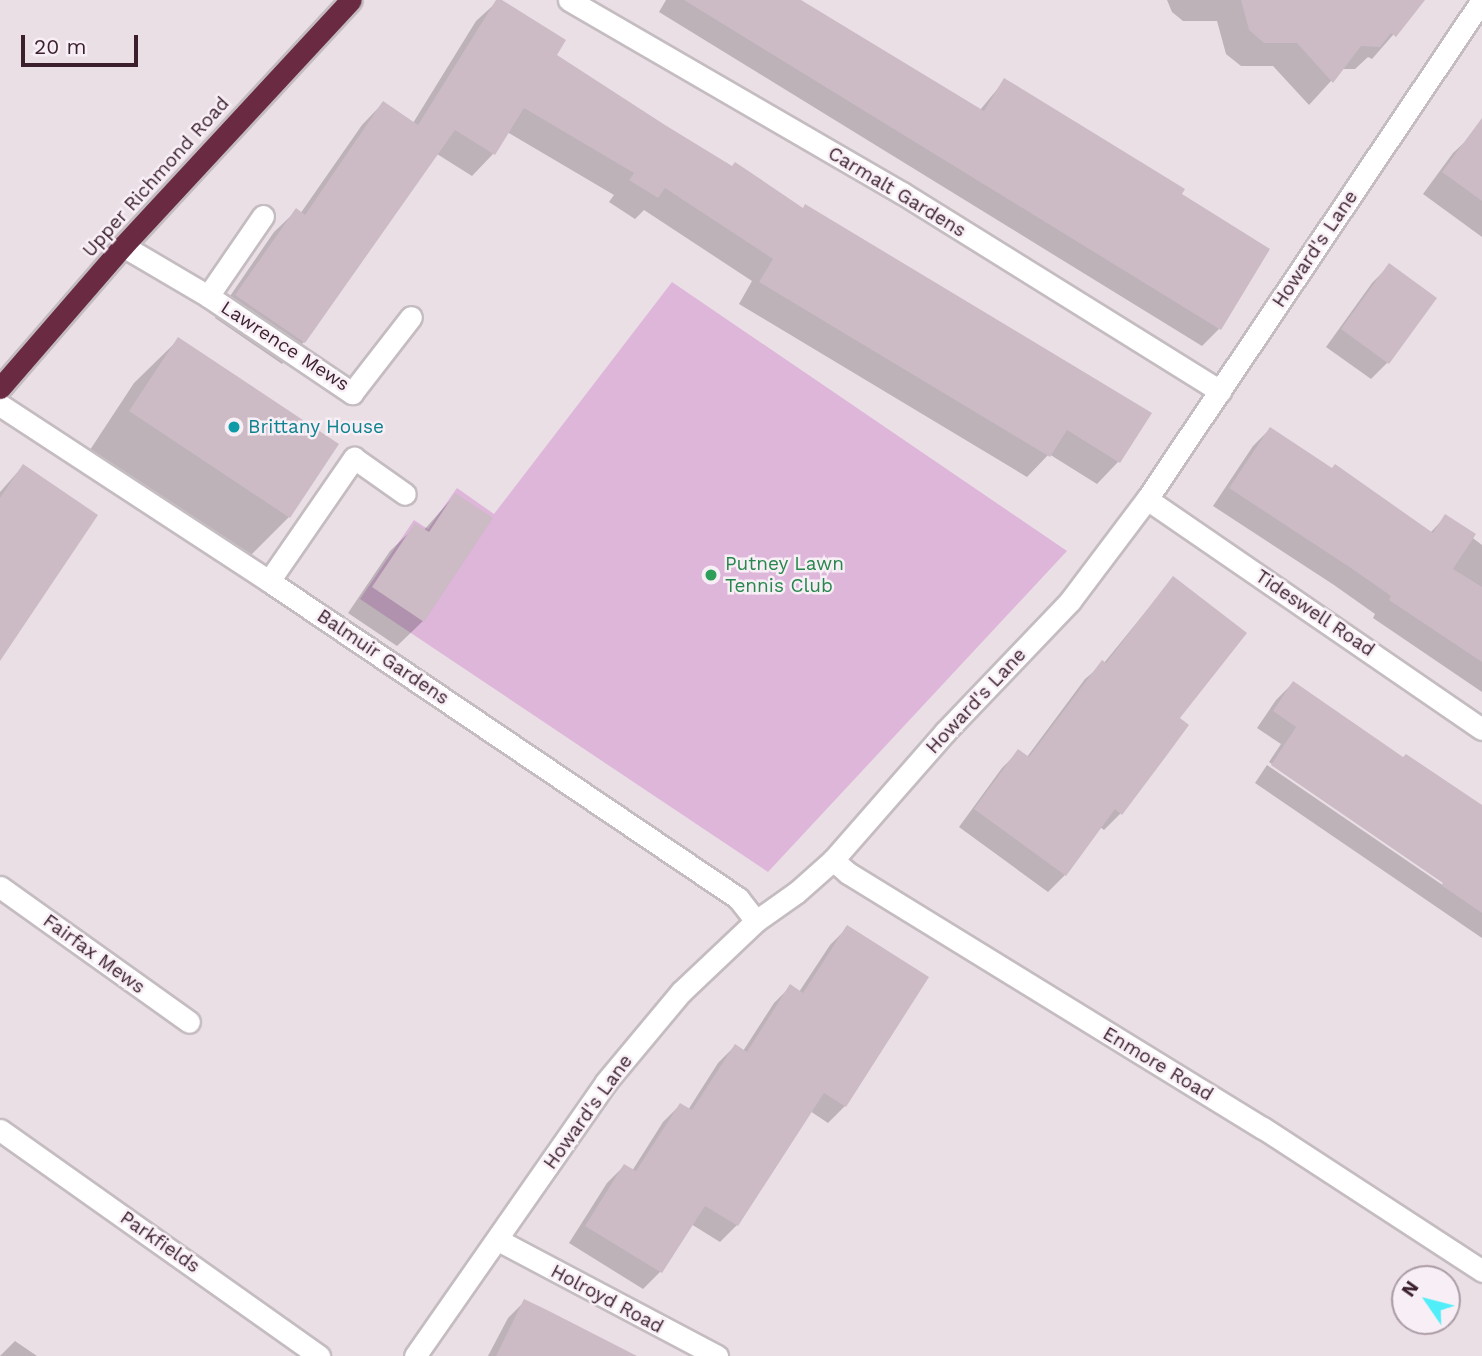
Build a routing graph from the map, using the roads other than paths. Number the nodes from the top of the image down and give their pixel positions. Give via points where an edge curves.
1 (351, 0) edge
2 (569, 0) edge
3 (1482, 0) edge
4 (263, 216) dead end
5 (123, 246) junction
6 (208, 296) junction
7 (411, 317) dead end
8 (0, 388) edge
9 (1220, 391) junction
10 (0, 405) edge
11 (405, 494) dead end
12 (1147, 499) junction
13 (269, 581) junction
14 (1482, 729) edge
15 (833, 860) junction
16 (0, 887) edge
17 (756, 921) junction
18 (189, 1022) dead end
19 (0, 1130) edge
20 (498, 1240) junction
21 (1482, 1271) edge
22 (319, 1356) edge
23 (415, 1356) edge
24 (717, 1356) edge

1 - 5 highway, Upper Richmond Road
2 - 9 street, Carmalt Gardens via 902,193
3 - 9 street, Howard's Lane
4 - 6 street, Lawrence Mews
5 - 6 street, Lawrence Mews
5 - 8 highway, Upper Richmond Road
6 - 7 street, Lawrence Mews via 352,393
9 - 12 street, Howard's Lane
10 - 13 street, Balmuir Gardens
11 - 13 street via 354,458
12 - 14 street, Tideswell Road
12 - 15 street, Howard's Lane via 1070,601 945,732
13 - 17 street, Balmuir Gardens via 738,898
15 - 17 street, Howard's Lane
15 - 21 street, Enmore Road via 1263,1128
16 - 18 street, Fairfax Mews
17 - 20 street, Howard's Lane via 681,992 606,1082
19 - 22 street, Parkfields
20 - 23 street, Howard's Lane
20 - 24 street, Holroyd Road

